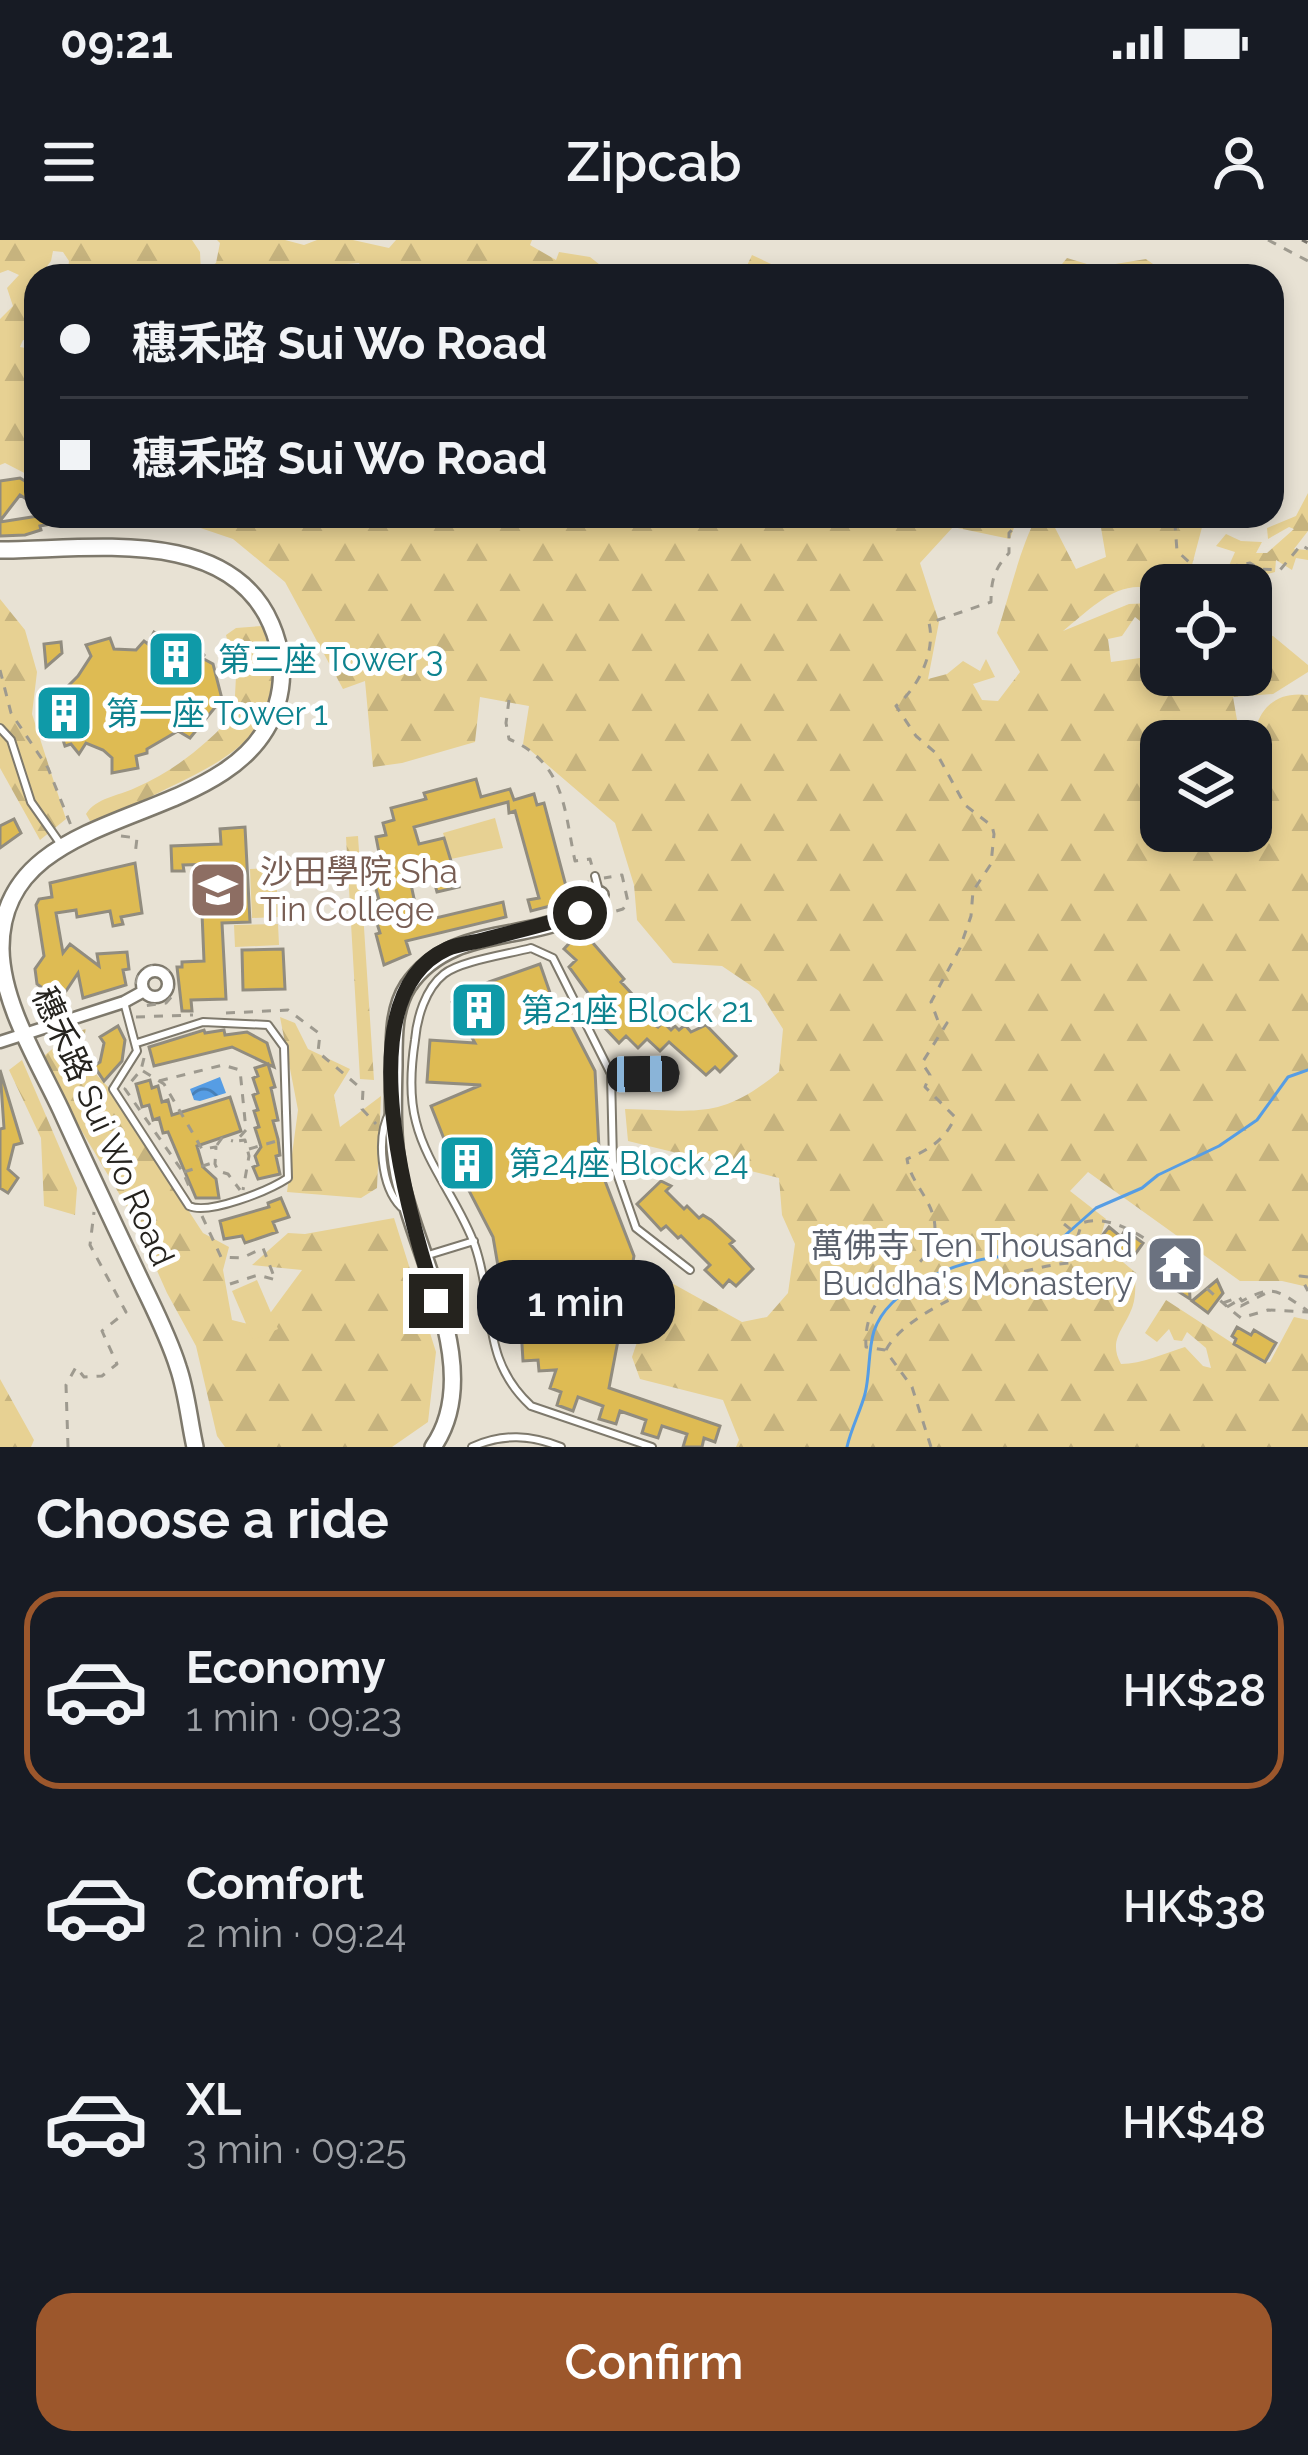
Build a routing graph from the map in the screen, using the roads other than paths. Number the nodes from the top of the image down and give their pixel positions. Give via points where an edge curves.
1 (0, 550) edge
2 (0, 728) edge
3 (62, 846) junction
4 (597, 884) road end
5 (144, 991) dead end
6 (124, 1002) junction
7 (26, 1034) junction
8 (0, 1042) edge
9 (137, 1043) junction
10 (675, 1073) dead end
11 (611, 1074) junction
12 (474, 1241) junction
13 (422, 1258) junction
14 (690, 1270) dead end
15 (195, 1447) edge
16 (433, 1447) edge
17 (472, 1447) edge
18 (561, 1447) edge
19 (652, 1447) edge

1 - 3 street, 穗禾路 Sui Wo Road via 193,556 249,590 278,641 276,707 243,758
2 - 3 lane via 31,802
3 - 7 street, 穗禾路 Sui Wo Road via 26,876 3,925 5,979
4 - 13 street via 580,913 447,949 404,992 387,1113
5 - 6 street
6 - 7 street
6 - 9 lane
7 - 8 street
7 - 15 street, 穗禾路 Sui Wo Road via 173,1353
9 - 9 lane via 112,1089 189,1206 243,1198 288,1178 284,1047 268,1025 202,1022
10 - 11 lane
11 - 12 lane via 553,958 531,948 446,971 434,985 416,1029 412,1106
11 - 14 lane via 613,1162 636,1228
12 - 13 lane
12 - 19 lane via 498,1362 517,1393 531,1406
13 - 16 street via 453,1366 448,1420
17 - 18 lane via 513,1436

